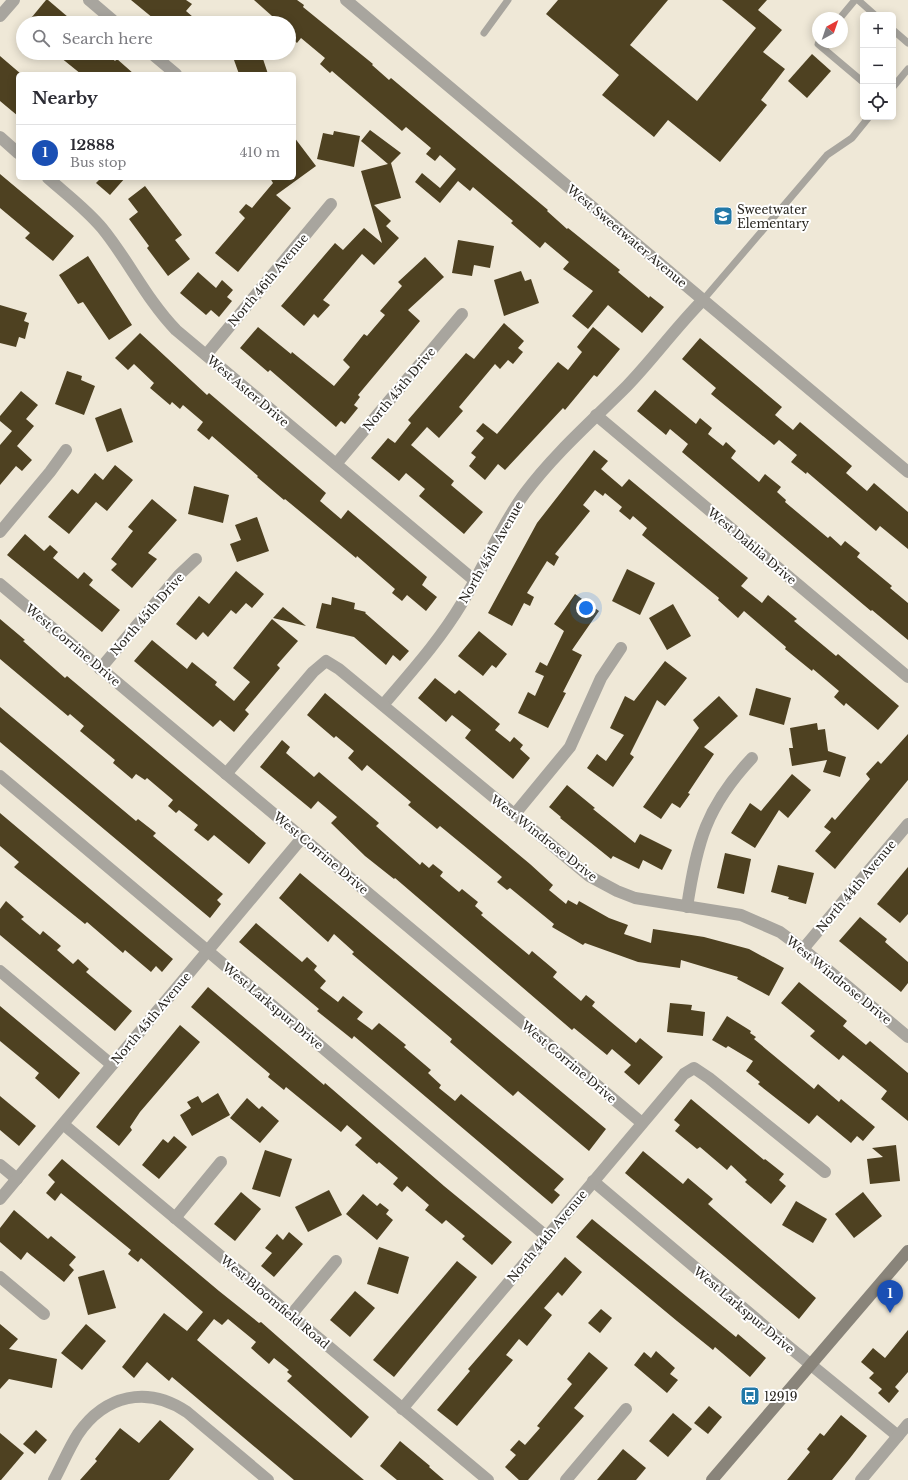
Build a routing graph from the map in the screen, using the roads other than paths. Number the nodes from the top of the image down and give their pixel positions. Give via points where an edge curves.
1 (14, 0) edge
2 (89, 0) edge
3 (346, 0) edge
4 (508, 0) edge
5 (856, 0) edge
6 (845, 12) edge
7 (871, 12) edge
8 (0, 16) edge
9 (108, 16) edge
10 (484, 33) dead end
11 (896, 33) edge
12 (908, 43) edge
13 (823, 48) edge
14 (159, 60) edge
15 (908, 69) edge
16 (174, 72) edge
17 (860, 79) edge
18 (896, 84) edge
19 (867, 120) edge
20 (0, 137) edge
21 (16, 151) edge
22 (50, 180) edge
23 (331, 204) dead end
24 (703, 300) junction
25 (462, 314) dead end
26 (206, 355) junction
27 (596, 415) junction
28 (66, 450) dead end
29 (336, 464) junction
30 (908, 472) edge
31 (0, 532) edge
32 (196, 560) dead end
33 (474, 580) junction
34 (0, 584) edge
35 (621, 648) dead end
36 (100, 669) junction
37 (908, 677) edge
38 (383, 705) junction
39 (752, 758) dead end
40 (226, 774) junction
41 (0, 776) edge
42 (514, 815) junction
43 (908, 824) edge
44 (302, 838) junction
45 (688, 906) junction
46 (803, 949) junction
47 (207, 951) junction
48 (0, 971) edge
49 (908, 1037) edge
50 (112, 1065) junction
51 (642, 1123) junction
52 (63, 1124) junction
53 (221, 1162) dead end
54 (0, 1165) edge
55 (825, 1172) dead end
56 (17, 1179) junction
57 (593, 1181) junction
58 (0, 1199) edge
59 (175, 1218) junction
60 (546, 1236) junction
61 (908, 1251) edge
62 (336, 1261) dead end
63 (0, 1277) edge
64 (44, 1314) dead end
65 (291, 1314) junction
66 (810, 1365) junction
67 (402, 1409) junction
68 (626, 1409) dead end
69 (908, 1424) edge
70 (898, 1436) junction
71 (54, 1480) edge
72 (268, 1480) edge
73 (488, 1480) edge
74 (566, 1480) edge
75 (712, 1480) edge
76 (861, 1480) edge

1 - 8 street
2 - 9 street
3 - 24 street, West Sweetwater Avenue
4 - 10 lane
5 - 6 lane
5 - 7 lane
11 - 12 lane
13 - 17 lane
14 - 16 street
15 - 18 lane
19 - 24 lane via 852,138 827,154
20 - 21 street
22 - 26 street, West Aster Drive via 91,215 160,314
23 - 26 street, North 46th Avenue
24 - 27 street, North 45th Avenue via 627,386
24 - 30 street, West Sweetwater Avenue
25 - 29 street, North 45th Drive
26 - 29 street, West Aster Drive
27 - 33 street, North 45th Avenue via 547,465 524,494
27 - 37 street, West Dahlia Drive
28 - 31 street
29 - 33 street, West Aster Drive
32 - 36 street, North 45th Drive via 179,575
33 - 38 street, North 45th Avenue via 438,640
34 - 36 street, West Corrine Drive
35 - 42 street via 601,678 570,747
36 - 40 street, West Corrine Drive
38 - 40 street, West Windrose Drive via 326,661 313,672
38 - 42 street, West Windrose Drive
39 - 45 street via 719,798 702,834 693,869
40 - 44 street, West Corrine Drive
41 - 47 street, West Larkspur Drive
42 - 45 street, West Windrose Drive via 589,876 617,892 635,898
43 - 46 street, North 44th Avenue
44 - 47 street, North 45th Avenue
44 - 51 street, West Corrine Drive
45 - 46 street, West Windrose Drive via 741,915 780,932
46 - 49 street, West Windrose Drive
47 - 50 street, North 45th Avenue
47 - 60 street, West Larkspur Drive
48 - 50 street
50 - 52 street, North 45th Avenue
51 - 55 street, North 44th Avenue via 684,1074 694,1068
51 - 57 street, North 44th Avenue
52 - 56 street, North 45th Avenue
52 - 59 street, West Bloomfield Road
53 - 59 street
54 - 56 street
56 - 58 street, North 45th Avenue
57 - 60 street, North 44th Avenue
57 - 66 street, West Larkspur Drive
59 - 65 street, West Bloomfield Road
60 - 67 street, North 44th Avenue
61 - 66 main road
62 - 65 street
63 - 64 street
65 - 67 street, West Bloomfield Road
66 - 70 street, West Larkspur Drive
66 - 75 main road
67 - 73 street, West Bloomfield Road
68 - 74 street
69 - 70 street
70 - 76 street
71 - 72 street via 78,1434 92,1418 110,1404 130,1397 157,1397 175,1404

